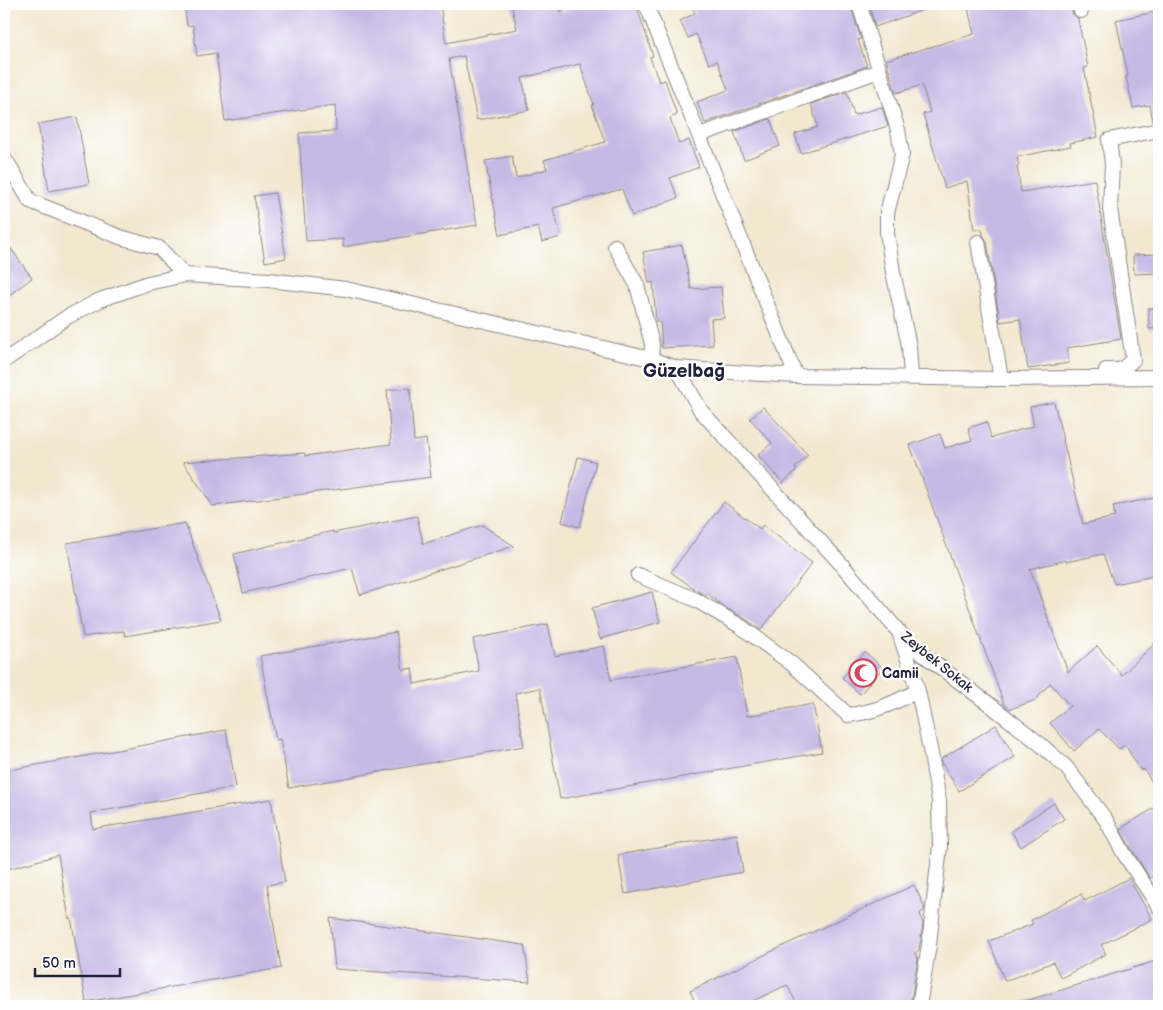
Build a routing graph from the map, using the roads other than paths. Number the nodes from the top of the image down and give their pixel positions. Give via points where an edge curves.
1 (646, 4) edge
2 (858, 4) edge
3 (879, 70) junction
4 (1159, 130) edge
5 (699, 135) junction
6 (4, 158) edge
7 (978, 242) dead end
8 (615, 246) dead end
9 (185, 275) junction
10 (651, 359) junction
11 (4, 361) edge
12 (677, 368) junction
13 (796, 376) junction
14 (1159, 377) edge
15 (911, 378) junction
16 (1034, 378) junction
17 (1001, 379) junction
18 (638, 574) dead end
19 (899, 632) junction
20 (918, 690) junction
21 (1159, 907) edge
22 (919, 1006) edge

1 - 5 street
2 - 3 street
3 - 5 street
3 - 15 street via 902,154 888,213 887,233 909,346
4 - 16 street via 1109,140 1112,164 1110,209 1133,360 1121,370 1072,369
5 - 13 street
6 - 9 street via 30,201 120,237 159,248
7 - 17 street
8 - 10 street via 637,285 652,344
9 - 10 street via 346,289
9 - 11 street via 148,283 100,300 67,317
10 - 12 street
12 - 13 street
12 - 19 street, Zeybek Sokak via 701,411
13 - 15 street
14 - 16 street
15 - 17 street
16 - 17 street
18 - 20 street via 696,600 740,626 792,664 848,715 884,707
19 - 20 street
19 - 21 street, Zeybek Sokak via 1066,767 1106,820
20 - 22 street via 939,801 940,846

